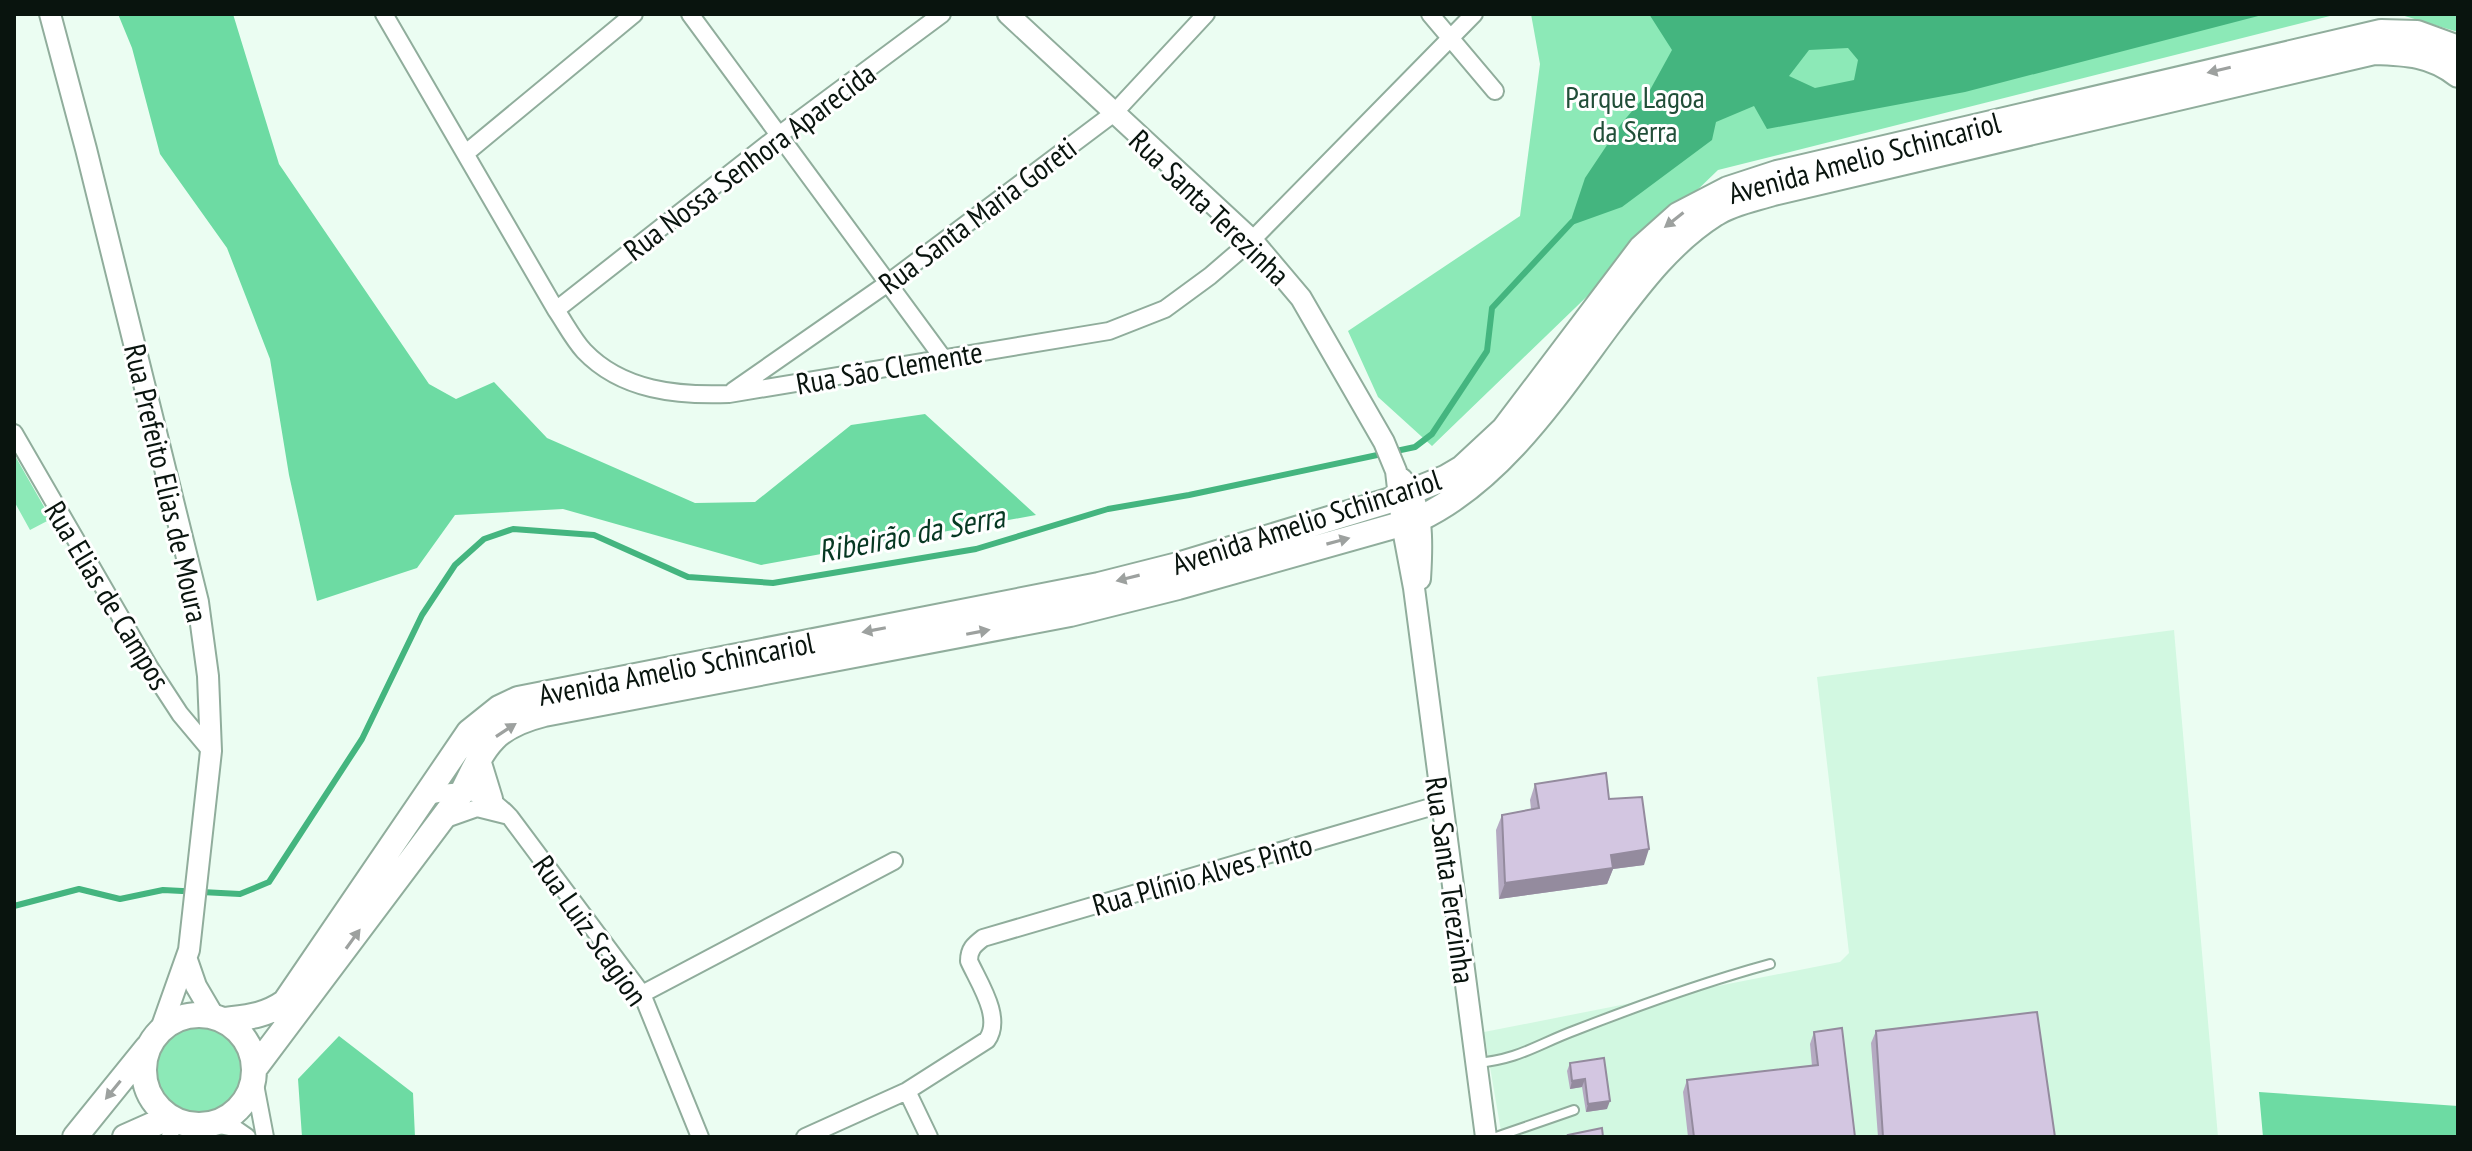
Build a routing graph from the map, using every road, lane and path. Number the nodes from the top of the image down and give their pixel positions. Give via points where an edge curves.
1 (50, 14) edge
2 (384, 14) edge
3 (634, 14) edge
4 (690, 14) edge
5 (942, 14) edge
6 (1008, 14) edge
7 (1206, 14) edge
8 (1430, 14) edge
9 (1474, 14) edge
10 (1450, 38) junction
11 (2458, 48) edge
12 (2458, 75) edge
13 (1495, 91) dead end
14 (1114, 113) junction
15 (779, 135) junction
16 (466, 153) junction
17 (1252, 240) junction
18 (888, 283) junction
19 (556, 310) junction
20 (943, 358) junction
21 (729, 394) junction
22 (14, 433) edge
23 (1405, 494) junction
24 (1410, 521) junction
25 (211, 751) junction
26 (478, 760) junction
27 (463, 791) junction
28 (424, 797) junction
29 (490, 799) junction
30 (1441, 804) junction
31 (510, 817) junction
32 (441, 820) junction
33 (894, 861) dead end
34 (188, 955) junction
35 (1770, 964) dead end
36 (642, 994) junction
37 (219, 1018) junction
38 (156, 1036) junction
39 (1476, 1063) junction
40 (255, 1073) junction
41 (907, 1091) junction
42 (1574, 1110) dead end
43 (171, 1124) edge
44 (206, 1130) edge
45 (75, 1137) edge
46 (125, 1137) edge
47 (247, 1137) edge
48 (265, 1137) edge
49 (700, 1137) edge
50 (805, 1137) edge
51 (929, 1137) edge
52 (1486, 1137) edge
53 (1496, 1137) edge

1 - 25 street, Rua Prefeito Elias de Moura via 198,602
2 - 16 street, Rua São Clemente
3 - 16 street
4 - 15 street
5 - 15 street, Rua Nossa Senhora Aparecida
6 - 14 street, Rua Santa Terezinha
7 - 14 street, Rua Santa Maria Goreti
8 - 10 street
9 - 10 street, Rua São Clemente
10 - 13 street
10 - 17 street, Rua São Clemente
11 -> 23 main road, Avenida Amelio Schincariol via 2417,33 2381,32 1777,173 1728,189 1678,215 1641,248 1485,447 1462,468
12 - 24 main road, Avenida Amelio Schincariol via 2419,54 2374,52 1773,193 1718,212 1674,244 1643,279 1521,436 1442,508
14 - 17 street, Rua Santa Terezinha
14 - 18 street, Rua Santa Maria Goreti
15 - 18 street
15 - 19 street, Rua Nossa Senhora Aparecida
16 - 19 street, Rua São Clemente
17 - 20 street, Rua São Clemente via 1165,309 1109,331
17 - 23 street, Rua Santa Terezinha via 1301,298 1391,458
18 - 20 street
18 - 21 street, Rua Santa Maria Goreti
19 - 21 street, Rua São Clemente via 585,351 615,374 657,391
20 - 21 street, Rua São Clemente
22 - 25 street, Rua Elias de Campos via 150,668
23 - 24 street, Rua Santa Terezinha
23 -> 28 main road, Avenida Amelio Schincariol via 1099,585 518,699 469,732
26 -> 24 main road, Avenida Amelio Schincariol via 496,735 535,716 1070,614
24 - 30 street, Rua Santa Terezinha
25 - 34 street, Rua Prefeito Elias de Moura
26 - 27 main road, Avenida Amelio Schincariol
26 - 29 main road
27 - 28 street
27 - 29 street
27 - 32 main road, Avenida Amelio Schincariol
28 - 37 main road, Avenida Amelio Schincariol via 294,991 271,1012
29 - 31 street, Rua Luiz Scagion
30 - 39 street, Rua Santa Terezinha
30 - 41 street, Rua Plínio Alves Pinto via 983,938 969,953 969,961 994,1021 992,1033
31 - 32 street via 477,808
31 - 36 street, Rua Luiz Scagion
40 -> 32 main road, Avenida Amelio Schincariol
33 - 36 street
34 - 37 street, Rua Prefeito Elias de Moura via 196,986
34 - 38 street, Rua Prefeito Elias de Moura
35 - 39 lane via 1576,1029 1503,1061
36 - 49 street, Rua Luiz Scagion
37 - 38 main road, Avenida Amelio Schincariol via 185,1016
37 - 40 main road via 246,1040
38 - 43 main road via 144,1075 148,1092
38 -> 45 main road
39 - 52 street, Rua Santa Terezinha
40 - 44 main road, Avenida Amelio Schincariol via 248,1097 236,1112
40 - 48 street
41 - 50 street
41 - 51 street
42 - 53 lane
43 - 44 main road
43 - 46 main road
44 - 47 street via 234,1128

